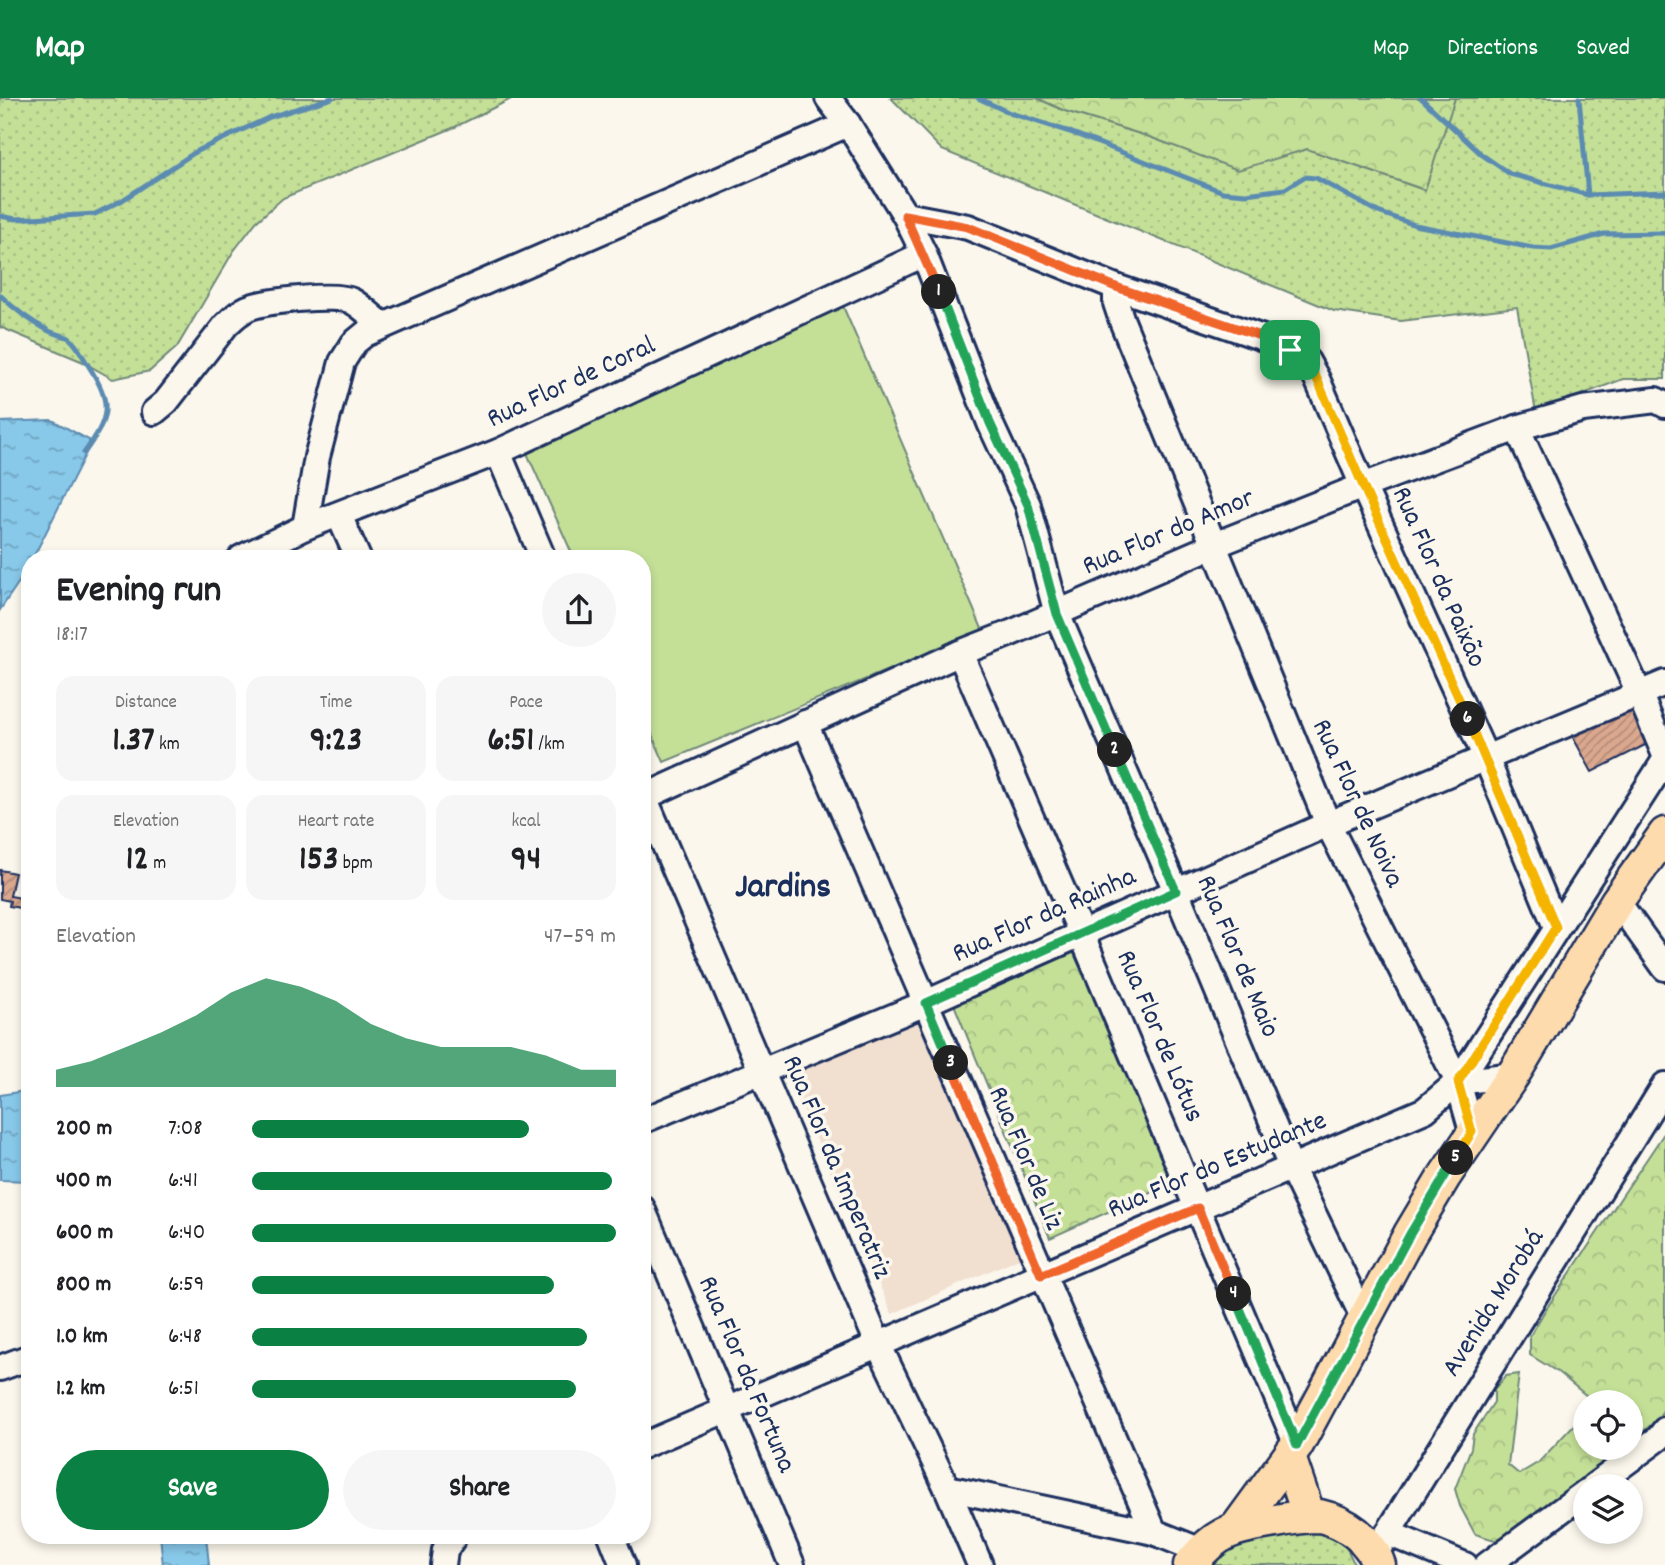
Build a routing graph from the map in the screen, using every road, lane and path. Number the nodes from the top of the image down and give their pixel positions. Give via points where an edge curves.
1 (828, 98) edge
2 (848, 124) junction
3 (905, 215) junction
4 (924, 254) junction
5 (1116, 287) junction
6 (383, 325) junction
7 (1661, 403) edge
8 (154, 412) dead end
9 (1517, 428) junction
10 (498, 452) junction
11 (1363, 486) junction
12 (339, 515) junction
13 (305, 527) junction
14 (1212, 546) junction
15 (258, 550) edge
16 (354, 550) edge
17 (540, 550) edge
18 (1057, 614) junction
19 (960, 653) junction
20 (1665, 683) edge
21 (1640, 694) junction
22 (805, 723) junction
23 (1486, 758) junction
24 (1665, 758) edge
25 (651, 792) edge
26 (651, 815) edge
27 (1328, 824) junction
28 (1665, 834) edge
29 (1176, 891) junction
30 (1618, 901) junction
31 (1556, 927) junction
32 (1081, 933) junction
33 (1665, 968) edge
34 (926, 1003) junction
35 (760, 1071) junction
36 (1513, 1074) junction
37 (1458, 1082) junction
38 (1665, 1085) edge
39 (651, 1117) edge
40 (1472, 1132) junction
41 (1291, 1167) junction
42 (1198, 1208) junction
43 (651, 1229) edge
44 (1041, 1275) junction
45 (1365, 1321) junction
46 (878, 1346) junction
47 (21, 1360) edge
48 (0, 1368) edge
49 (727, 1410) junction
50 (1665, 1430) edge
51 (651, 1442) edge
52 (1293, 1451) junction
53 (1610, 1474) edge
54 (947, 1488) junction
55 (1573, 1502) edge
56 (1309, 1516) junction
57 (1238, 1526) junction
58 (1154, 1532) junction
59 (449, 1544) edge
60 (615, 1544) edge
61 (1381, 1551) edge
62 (1196, 1558) edge
63 (443, 1565) edge
64 (623, 1565) edge
65 (792, 1565) edge
66 (980, 1565) edge
67 (1465, 1565) edge
68 (1487, 1565) edge

1 - 2 street, Rua Flor de Maio
2 - 3 street, Rua Flor de Maio
2 - 6 street
3 - 4 street, Rua Flor de Maio
3 - 5 street, Rua Flor da Paixão via 968,227
4 - 10 street, Rua Flor de Coral
4 - 18 street, Rua Flor de Maio via 990,423 1028,505
5 - 11 street, Rua Flor da Paixão via 1266,338 1307,361
5 - 14 street, Rua Flor de Noiva via 1122,321
6 - 8 street via 352,301 334,297 248,308 226,325
6 - 13 street via 354,344 342,362 317,457
7 - 9 street, Rua Flor do Amor via 1583,409
9 - 11 street, Rua Flor do Amor
9 - 21 street
10 - 12 street, Rua Flor de Coral
10 - 17 street
11 - 14 street, Rua Flor do Amor
11 - 23 street, Rua Flor da Paixão
12 - 13 street, Rua Flor de Coral
12 - 16 street
13 - 15 street, Rua Flor de Coral
14 - 18 street, Rua Flor do Amor
14 - 27 street, Rua Flor de Noiva
18 - 19 street, Rua Flor do Amor
18 - 29 street, Rua Flor de Maio
19 - 22 street, Rua Flor do Amor
19 - 32 street, Rua Flor de Lótus
20 - 21 street, Rua Flor da Rainha
21 - 23 street, Rua Flor da Rainha
21 - 24 street
22 - 25 street, Rua Flor do Amor
22 - 34 street, Rua Flor de Liz
23 - 27 street, Rua Flor da Rainha
23 - 31 street, Rua Flor da Paixão
24 - 31 street, Rua Flor do Estudante
26 - 35 street, Rua Flor da Imperatriz
27 - 29 street, Rua Flor da Rainha
27 - 37 street, Rua Flor de Noiva
28 - 30 main road
29 - 32 street, Rua Flor da Rainha
29 - 41 street, Rua Flor de Maio
30 - 33 street
30 - 36 main road
31 - 37 street, Rua Flor do Estudante
32 - 34 street, Rua Flor da Rainha
32 - 42 street, Rua Flor de Lótus
34 - 35 street, Rua Flor da Rainha
34 - 44 street, Rua Flor de Liz
35 - 39 street, Rua Flor da Rainha
35 - 46 street, Rua Flor da Imperatriz
36 - 37 street
36 - 40 main road
37 - 40 street, Rua Flor de Noiva
37 - 41 street, Rua Flor do Estudante via 1425,1110
38 - 61 street, Avenida Morobá
40 - 45 main road via 1410,1234
41 - 42 street, Rua Flor do Estudante
41 - 45 street, Rua Flor de Maio
42 - 44 street, Rua Flor do Estudante
42 - 52 street, Rua Flor de Lótus
43 - 49 street, Rua Flor da Fortuna
44 - 46 street, Rua Flor do Estudante
44 - 58 street, Rua Flor de Liz
45 - 52 main road
46 - 49 street, Rua Flor do Estudante
46 - 54 street, Rua Flor da Imperatriz
47 - 48 street
49 - 51 street, Rua Flor do Estudante
49 - 65 street, Rua Flor da Fortuna
50 - 53 street
52 - 56 main road
52 - 57 main road
54 - 58 street
54 - 66 street, Rua Flor da Imperatriz
55 - 68 street
56 - 57 main road
56 - 61 main road via 1333,1519
57 - 62 main road via 1215,1539
58 - 62 street
59 - 63 street
60 - 64 street
61 - 67 street

